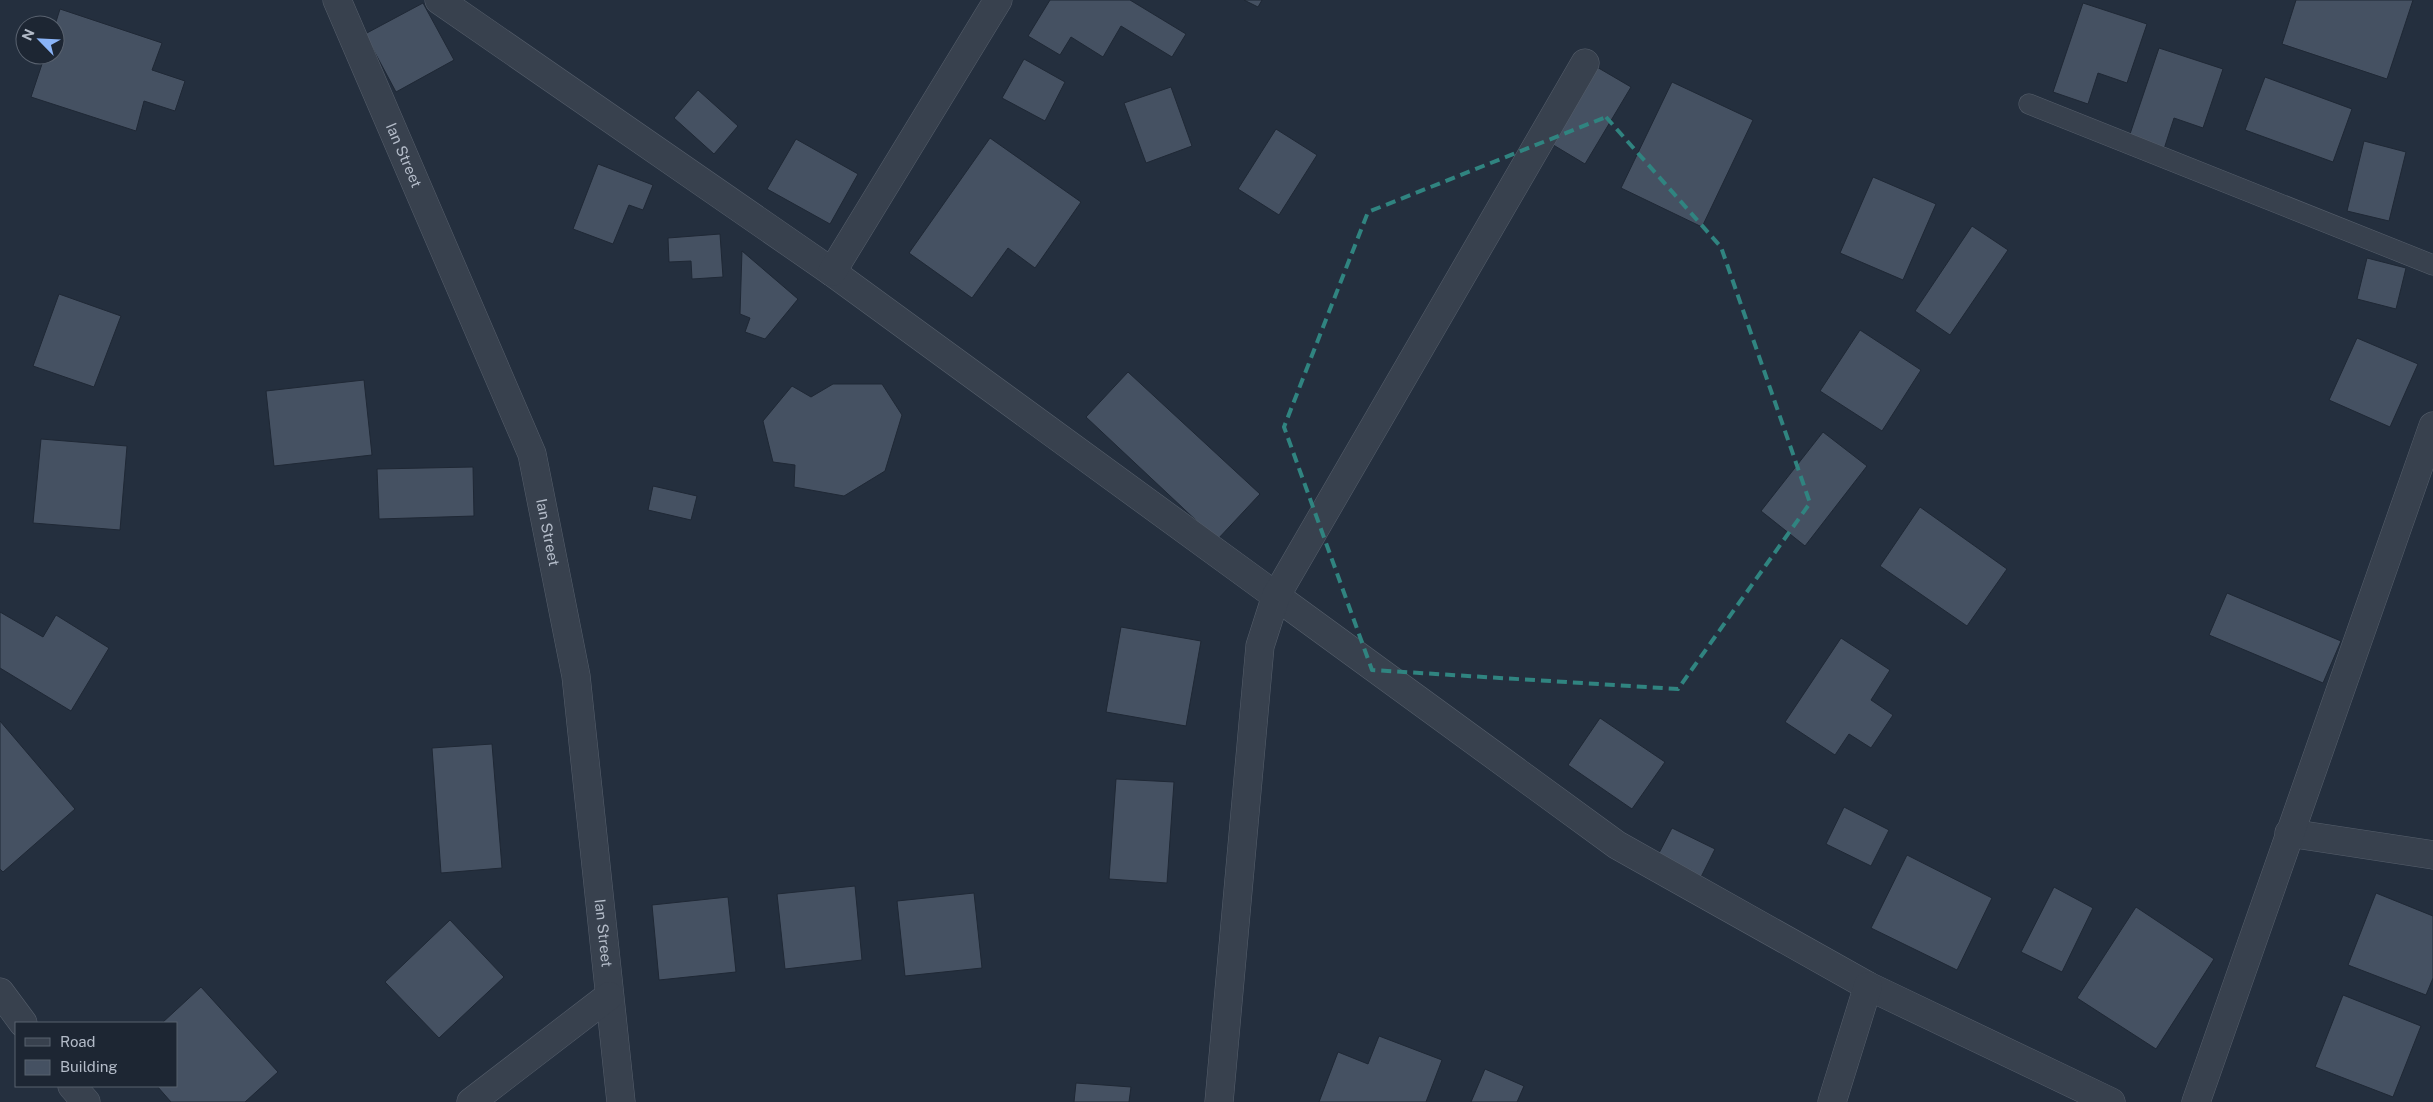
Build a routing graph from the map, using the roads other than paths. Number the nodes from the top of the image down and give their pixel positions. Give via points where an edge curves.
1 (337, 0) edge
2 (439, 0) edge
3 (998, 0) edge
4 (1585, 63) dead end
5 (2029, 104) dead end
6 (2433, 264) edge
7 (832, 272) junction
8 (2433, 426) edge
9 (1276, 596) junction
10 (2289, 833) junction
11 (2433, 855) edge
12 (1868, 986) junction
13 (0, 992) edge
14 (609, 996) junction
15 (22, 1022) edge
16 (73, 1087) edge
17 (86, 1102) edge
18 (471, 1102) edge
19 (621, 1102) edge
20 (1219, 1102) edge
21 (1832, 1102) edge
22 (2111, 1102) edge
23 (2196, 1102) edge

1 - 14 street, Ian Street via 532,454 576,676
2 - 7 street
3 - 7 street
4 - 9 street
5 - 6 lane
7 - 9 street
8 - 10 street
9 - 12 street via 1617,845
9 - 20 street via 1260,646
10 - 11 street
10 - 23 street
12 - 21 street
12 - 22 street
13 - 15 street
14 - 18 street
14 - 19 street, Ian Street
16 - 17 street

